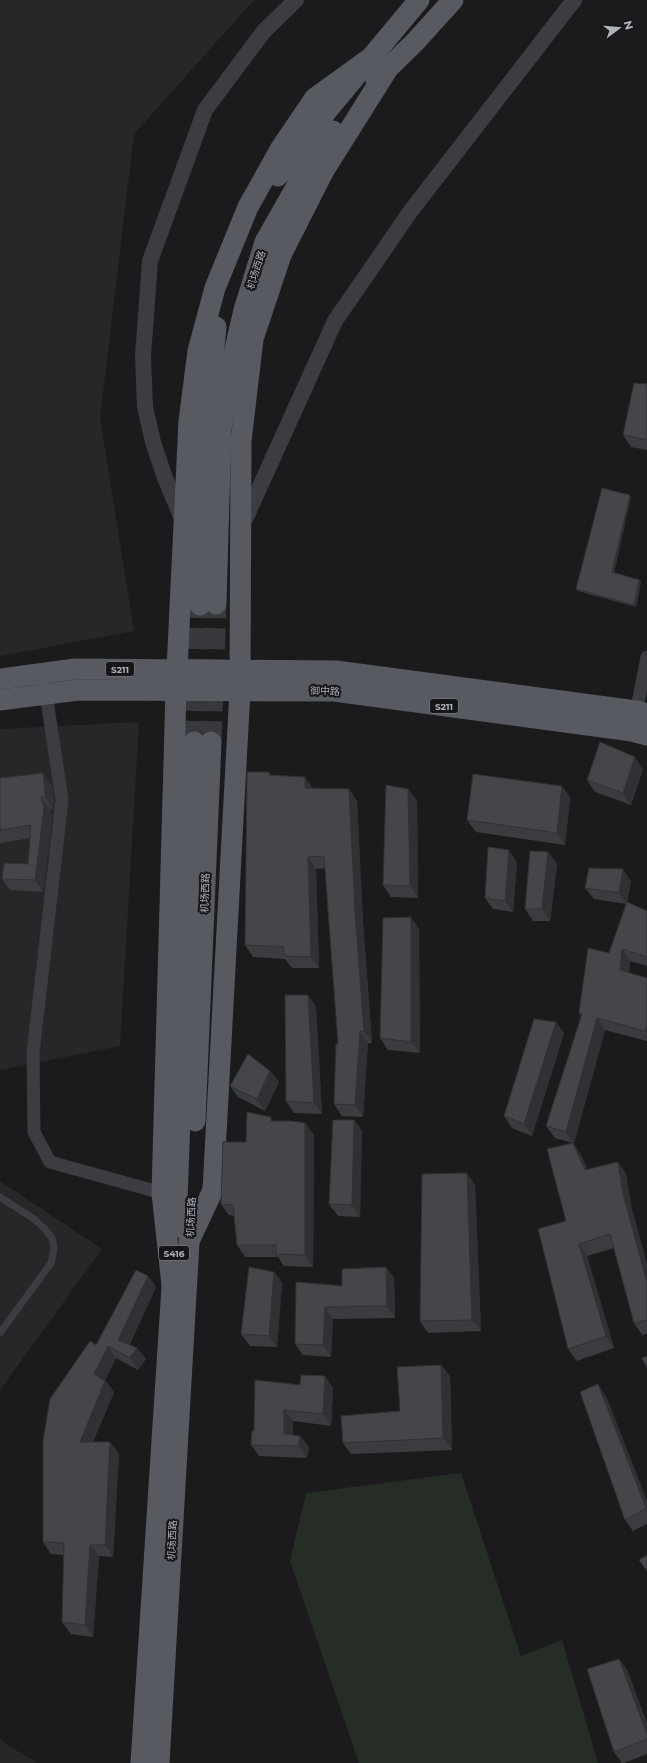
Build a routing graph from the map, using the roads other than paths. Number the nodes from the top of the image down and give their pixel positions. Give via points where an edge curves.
1 (296, 0) edge
2 (419, 0) edge
3 (453, 0) edge
4 (574, 0) edge
5 (369, 59) junction
6 (387, 70) junction
7 (184, 524) junction
8 (241, 530) junction
9 (647, 657) edge
10 (177, 670) junction
11 (0, 679) edge
12 (240, 680) junction
13 (44, 683) junction
14 (176, 690) junction
15 (0, 700) edge
16 (642, 712) edge
17 (639, 733) edge
18 (162, 1193) junction
19 (0, 1197) edge
20 (190, 1239) junction
21 (172, 1286) junction
22 (0, 1333) edge
23 (141, 1763) edge
24 (158, 1763) edge

1 - 7 street via 264,31 205,110 150,261 143,356 145,407 153,442
2 - 5 main road
3 - 6 main road, 机场西路
4 - 8 street via 410,212 335,321
5 - 6 main road, 机场西路 via 276,179 237,262 215,330 203,457 208,604 221,429 244,310 266,242 302,177 348,108
5 - 7 main road via 315,98 290,135 248,207 215,288 198,351 190,421
6 - 8 main road via 323,172 281,255 253,339 241,441
7 - 10 main road
8 - 12 main road
9 - 16 street
10 - 12 main road, 御中路 / S211
10 - 13 main road, 御中路 / S211 via 75,669
10 - 14 main road
11 - 13 main road, 御中路 / S211
12 - 14 main road, 御中路 / S211
12 - 16 main road, 御中路 / S211 via 336,670
12 - 17 main road, 御中路 / S211
12 - 20 main road via 214,1190
13 - 14 main road, 御中路 / S211 via 78,690
13 - 15 main road, 御中路 / S211
13 - 18 street via 62,800 33,1053 34,1132 50,1162
14 - 18 main road
16 - 17 street
18 - 21 main road
19 - 22 lane via 45,1229 52,1238 54,1249 51,1263
20 - 21 main road, 机场西路 / S416 via 203,742
20 - 24 main road, 机场西路 / S416
21 - 23 main road, S416

